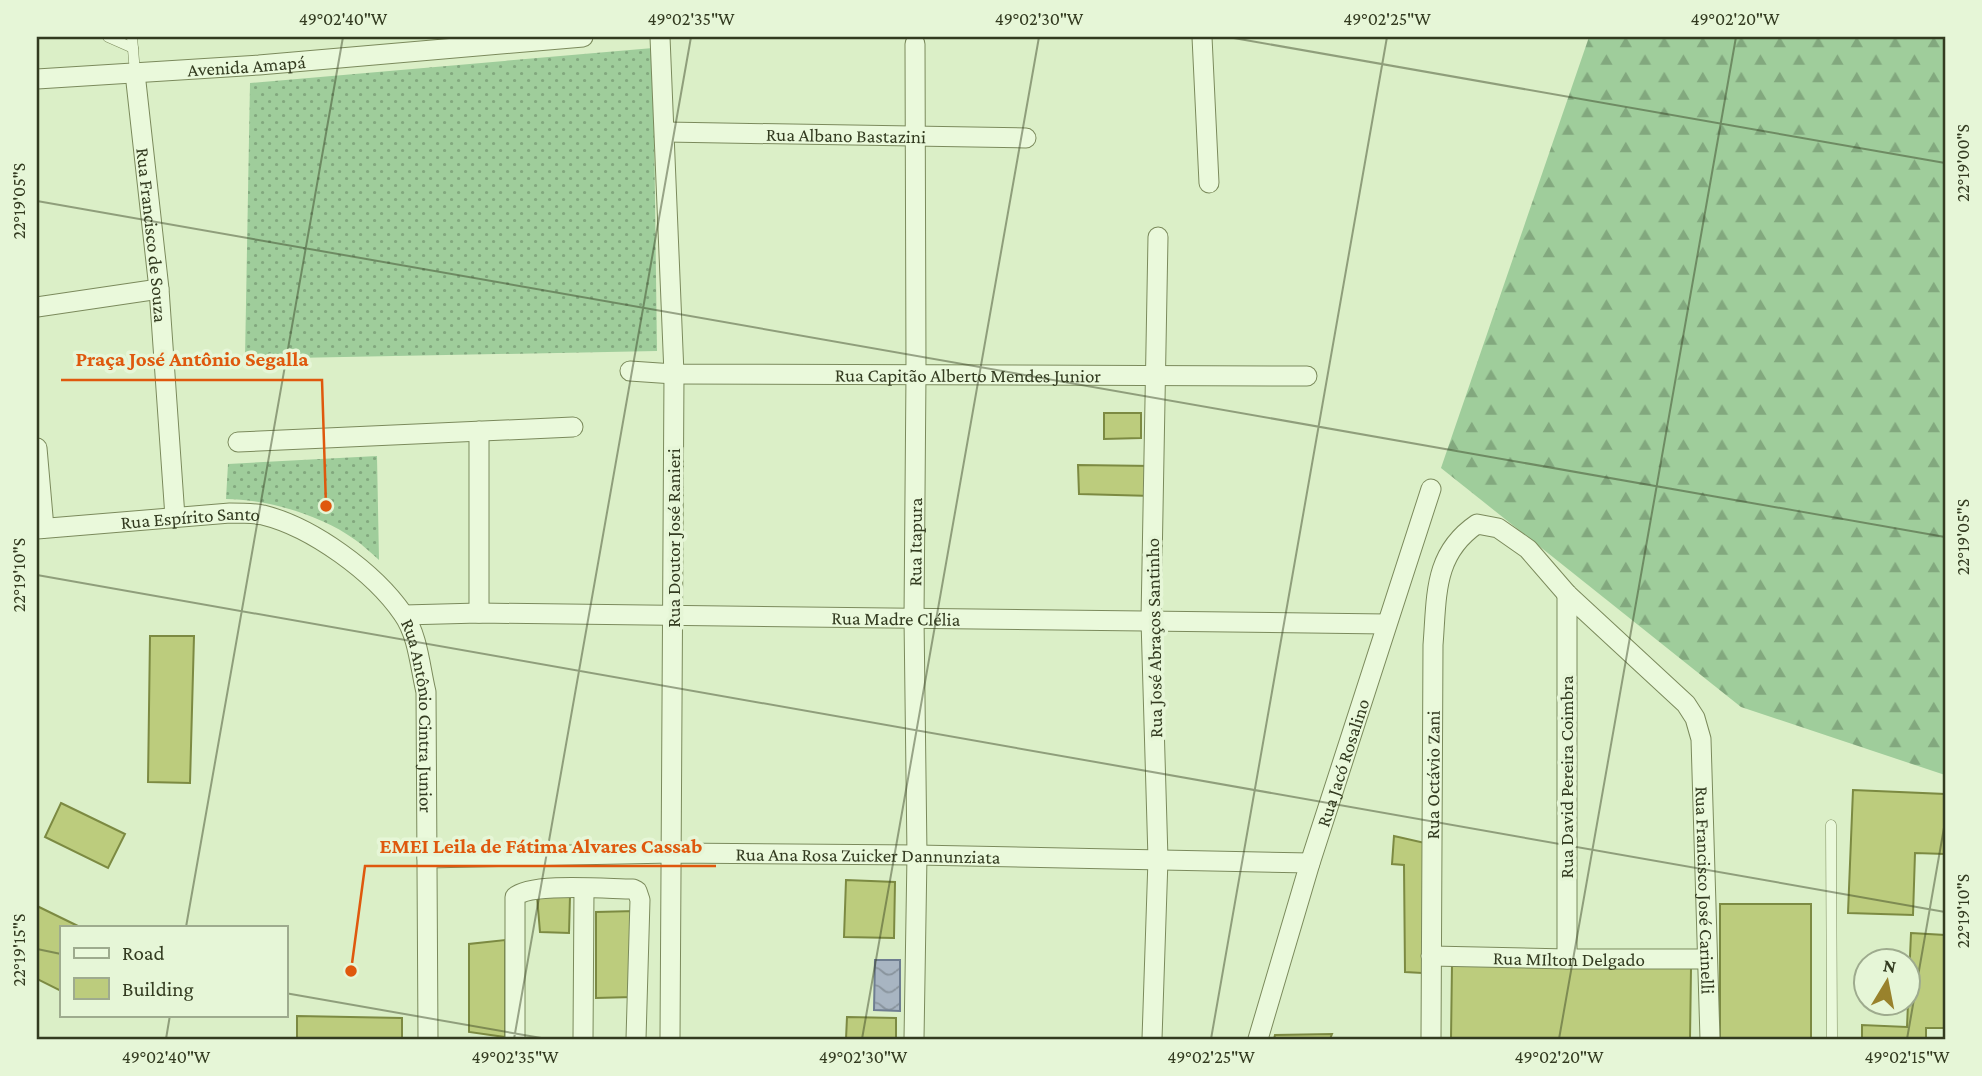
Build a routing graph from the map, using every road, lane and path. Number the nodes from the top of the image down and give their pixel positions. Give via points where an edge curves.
1 (108, 37) edge
2 (583, 37) edge
3 (660, 37) edge
4 (1202, 37) edge
5 (132, 42) edge
6 (414, 44) edge
7 (915, 44) dead end
8 (135, 73) junction
9 (37, 79) edge
10 (666, 132) junction
11 (915, 136) junction
12 (1026, 138) dead end
13 (1209, 183) dead end
14 (1158, 237) dead end
15 (159, 289) junction
16 (37, 307) edge
17 (630, 370) dead end
18 (916, 373) junction
19 (674, 374) junction
20 (1155, 375) junction
21 (1307, 376) dead end
22 (573, 427) dead end
23 (479, 432) junction
24 (238, 442) dead end
25 (37, 448) edge
26 (1431, 489) dead end
27 (175, 517) junction
28 (41, 528) edge
29 (335, 549) joint
30 (1567, 594) junction
31 (479, 612) junction
32 (404, 615) junction
33 (673, 615) junction
34 (914, 618) junction
35 (1151, 620) junction
36 (1386, 624) junction
37 (1831, 825) dead end
38 (672, 853) junction
39 (550, 855) junction
40 (917, 855) junction
41 (427, 858) junction
42 (1158, 859) junction
43 (1310, 863) junction
44 (549, 888) junction
45 (584, 889) junction
46 (1431, 956) junction
47 (1567, 959) junction
48 (1706, 959) junction
49 (428, 1039) edge
50 (515, 1039) edge
51 (583, 1039) edge
52 (636, 1039) edge
53 (670, 1039) edge
54 (914, 1039) edge
55 (1152, 1039) edge
56 (1258, 1039) edge
57 (1432, 1039) edge
58 (1710, 1039) edge
59 (1832, 1039) edge

1 - 5 lane
2 - 6 street, Avenida Amapá
3 - 10 street, Rua Doutor José Ranieri
4 - 13 street
5 - 8 lane, Rua Francisco de Souza
6 - 8 street, Avenida Amapá
7 - 11 street, Rua Itapura
8 - 9 street, Avenida Amapá
8 - 15 street, Rua Francisco de Souza
10 - 11 street, Rua Albano Bastazini
10 - 19 street, Rua Doutor José Ranieri
11 - 12 street, Rua Albano Bastazini
11 - 18 street, Rua Itapura
14 - 20 street, Rua José Abraços Santinho
15 - 16 street
15 - 27 street, Rua Francisco de Souza
17 - 19 street, Rua Capitão Alberto Mendes Junior
18 - 19 street, Rua Capitão Alberto Mendes Junior
18 - 20 street, Rua Capitão Alberto Mendes Junior
18 - 34 street, Rua Itapura
19 - 33 street, Rua Doutor José Ranieri
20 - 21 street, Rua Capitão Alberto Mendes Junior
20 - 35 street, Rua José Abraços Santinho
22 - 23 street
23 - 24 street
23 - 31 street
25 - 28 street
26 - 36 street, Rua Jacó Rosalino
27 - 28 street, Rua Espírito Santo
27 - 29 street, Rua Espírito Santo via 260,514 290,524
29 - 32 street, Rua Antônio Cintra Junior
30 - 46 street, Rua Octávio Zani via 1528,549 1497,528 1478,524 1464,533 1445,558 1433,645
30 - 47 street, Rua David Pereira Coimbra
30 - 48 street, Rua Francisco José Carinelli via 1686,704 1695,718 1701,739
31 - 32 street, Rua Madre Clélia
31 - 33 street, Rua Madre Clélia
32 - 41 street, Rua Antônio Cintra Junior via 426,692
33 - 34 street, Rua Madre Clélia
33 - 38 street, Rua Doutor José Ranieri
34 - 35 street, Rua Madre Clélia
34 - 40 street, Rua Itapura
35 - 36 street, Rua Madre Clélia
35 - 42 street, Rua José Abraços Santinho
36 - 43 street, Rua Jacó Rosalino
37 - 59 lane
38 - 39 street, Rua Ana Rosa Zuicker Dannunziata
38 - 40 street, Rua Ana Rosa Zuicker Dannunziata
38 - 53 street, Rua Doutor José Ranieri
39 - 41 street, Rua Ana Rosa Zuicker Dannunziata
39 - 44 street
40 - 42 street, Rua Ana Rosa Zuicker Dannunziata
40 - 54 street, Rua Itapura
41 - 49 street, Rua Antônio Cintra Junior
42 - 43 street, Rua Ana Rosa Zuicker Dannunziata
42 - 55 street, Rua José Abraços Santinho
43 - 56 street, Rua Jacó Rosalino
44 - 45 street
44 - 50 street via 522,891 515,897
45 - 51 street
45 - 52 street via 638,891
46 - 47 street, Rua MIlton Delgado
46 - 57 street, Rua Octávio Zani
47 - 48 street, Rua MIlton Delgado
48 - 58 street, Rua Francisco José Carinelli

